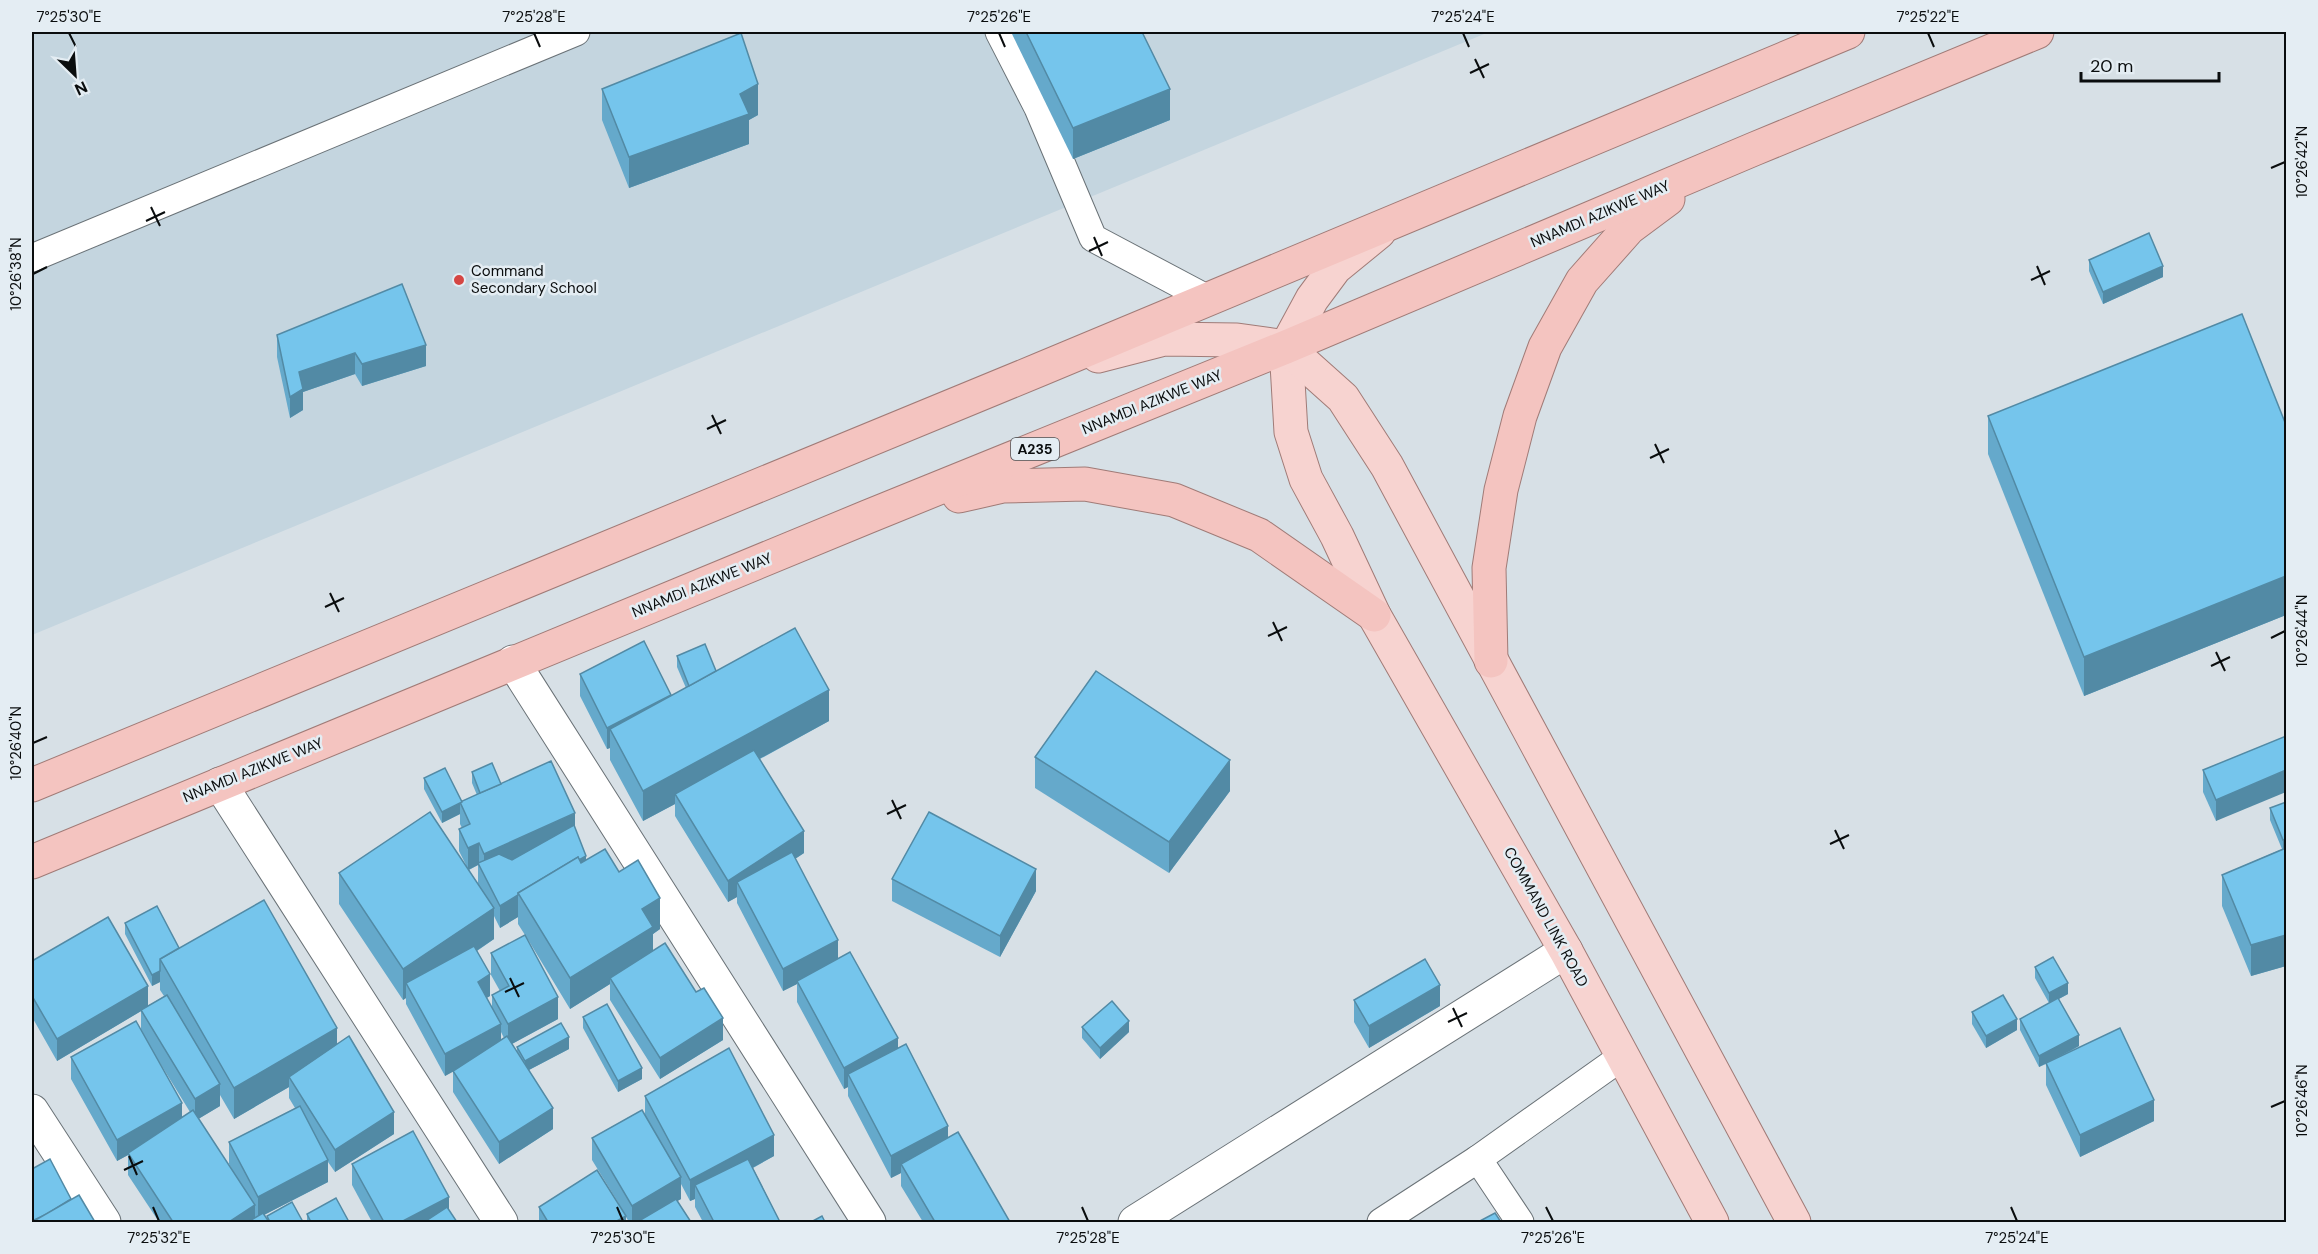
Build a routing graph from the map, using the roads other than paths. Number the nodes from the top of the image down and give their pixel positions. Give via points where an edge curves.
1 (576, 32) edge
2 (999, 32) edge
3 (1848, 32) edge
4 (2037, 32) edge
5 (1754, 149) junction
6 (1390, 223) junction
7 (32, 258) edge
8 (1208, 299) junction
9 (1286, 347) junction
10 (1041, 369) junction
11 (867, 517) junction
12 (1374, 615) junction
13 (1491, 661) junction
14 (513, 663) junction
15 (32, 784) edge
16 (220, 784) junction
17 (32, 862) edge
18 (1566, 951) junction
19 (1623, 1056) junction
20 (32, 1111) edge
21 (1478, 1160) junction
22 (104, 1222) edge
23 (501, 1222) edge
24 (869, 1222) edge
25 (1135, 1222) edge
26 (1381, 1222) edge
27 (1520, 1222) edge
28 (1712, 1222) edge
29 (1794, 1222) edge

1 - 7 lane
2 - 8 lane via 1038,108 1093,238
3 - 6 highway
4 - 5 highway, NNAMDI AZIKWE WAY / A235
5 - 9 highway, NNAMDI AZIKWE WAY / A235
5 - 13 highway via 1673,195 1629,228 1582,281 1545,347 1520,416 1501,490 1489,568
6 - 8 highway
6 - 9 main road via 1335,268 1312,299
8 - 10 highway
9 - 10 main road via 1237,340 1164,339
9 - 11 highway, NNAMDI AZIKWE WAY / A235
9 - 12 main road, COMMAND LINK ROAD via 1291,432 1306,479
9 - 13 main road via 1343,398 1387,466
10 - 15 highway
11 - 12 highway via 1003,486 1085,484 1174,500 1258,535
11 - 14 highway, NNAMDI AZIKWE WAY / A235
12 - 18 main road, COMMAND LINK ROAD
13 - 29 main road
14 - 16 highway, NNAMDI AZIKWE WAY / A235
14 - 24 street
16 - 17 highway, NNAMDI AZIKWE WAY / A235
16 - 23 street
18 - 19 main road, COMMAND LINK ROAD
18 - 25 street
19 - 21 lane
19 - 28 main road, COMMAND LINK ROAD
20 - 22 street
21 - 26 lane
21 - 27 lane

